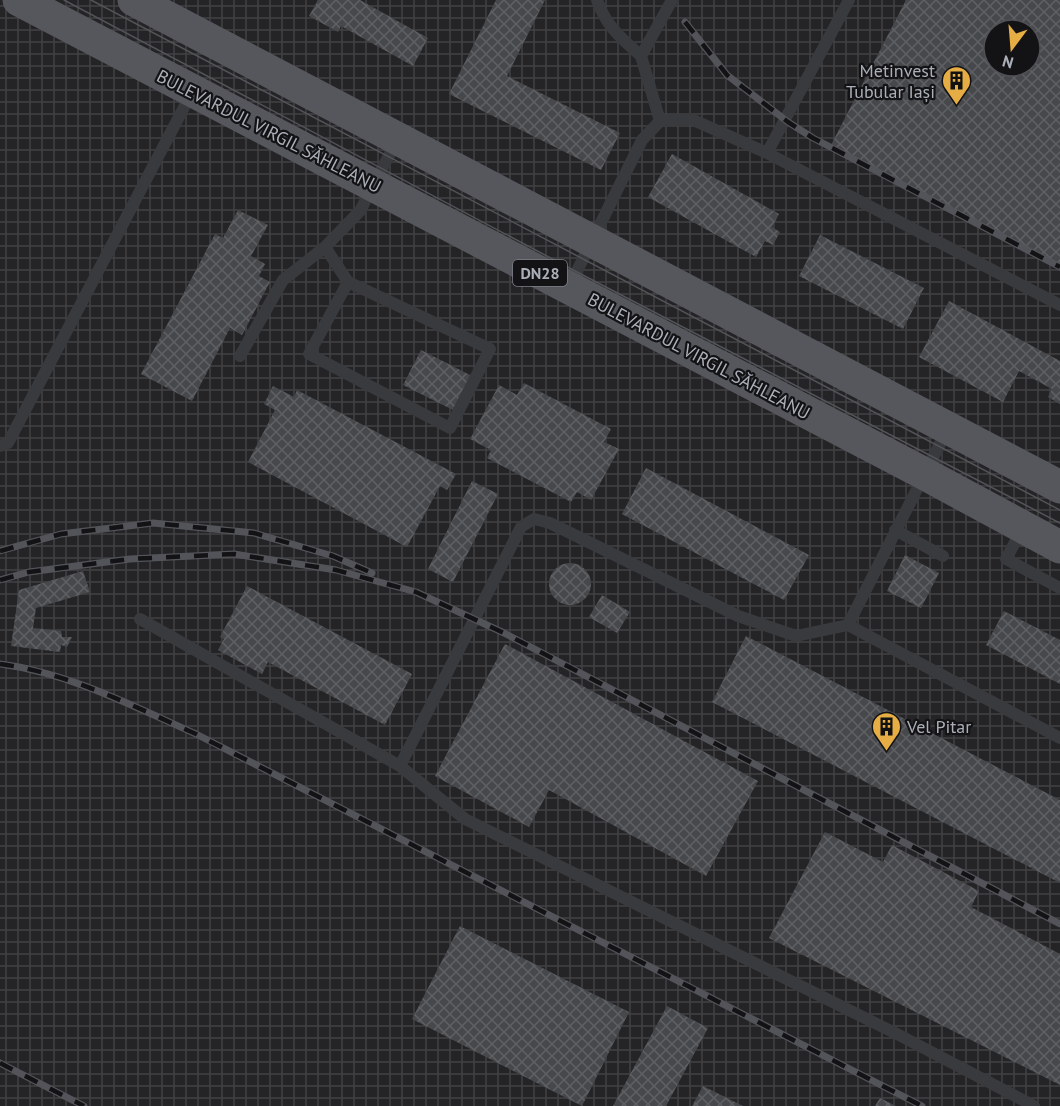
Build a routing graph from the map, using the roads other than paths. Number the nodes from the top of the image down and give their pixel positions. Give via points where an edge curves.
1 (19, 0) edge
2 (134, 0) edge
3 (597, 0) edge
4 (672, 0) edge
5 (849, 0) edge
6 (641, 56) junction
7 (192, 92) junction
8 (660, 121) junction
9 (398, 139) junction
10 (767, 153) junction
11 (374, 186) junction
12 (592, 239) junction
13 (325, 247) junction
14 (348, 282) junction
15 (569, 288) junction
16 (1060, 305) edge
17 (240, 356) dead end
18 (948, 428) junction
19 (0, 446) edge
20 (925, 474) junction
21 (1060, 487) edge
22 (1024, 527) junction
23 (895, 530) junction
24 (1060, 547) edge
25 (943, 556) dead end
26 (1060, 588) edge
27 (140, 620) dead end
28 (848, 625) junction
29 (1060, 738) edge
30 (400, 766) junction
31 (1034, 1106) edge

1 - 7 main road, BULEVARDUL VIRGIL SĂHLEANU / DN28
2 - 9 main road
3 - 6 lane via 603,17
4 - 6 lane
5 - 10 lane
6 - 8 lane
7 - 11 main road, BULEVARDUL VIRGIL SĂHLEANU / DN28
7 - 19 lane via 8,443
8 - 10 lane via 691,119
8 - 12 lane via 642,140
9 - 11 lane
9 - 12 main road
10 - 16 lane
11 - 13 lane via 360,211
11 - 15 main road, BULEVARDUL VIRGIL SĂHLEANU / DN28
12 - 15 lane
12 - 18 main road
13 - 14 lane
13 - 17 lane via 283,280
14 - 14 lane via 489,349 450,428 309,354
15 - 20 main road, BULEVARDUL VIRGIL SĂHLEANU / DN28
18 - 20 lane
18 - 21 main road
20 - 22 main road, BULEVARDUL VIRGIL SĂHLEANU / DN28
20 - 23 lane
22 - 24 main road, BULEVARDUL VIRGIL SĂHLEANU / DN28
22 - 26 lane via 1006,559
23 - 25 lane
23 - 28 lane
27 - 30 lane
28 - 29 lane
28 - 30 lane via 796,636 738,616 550,523 534,519 521,527
30 - 31 lane via 465,819

